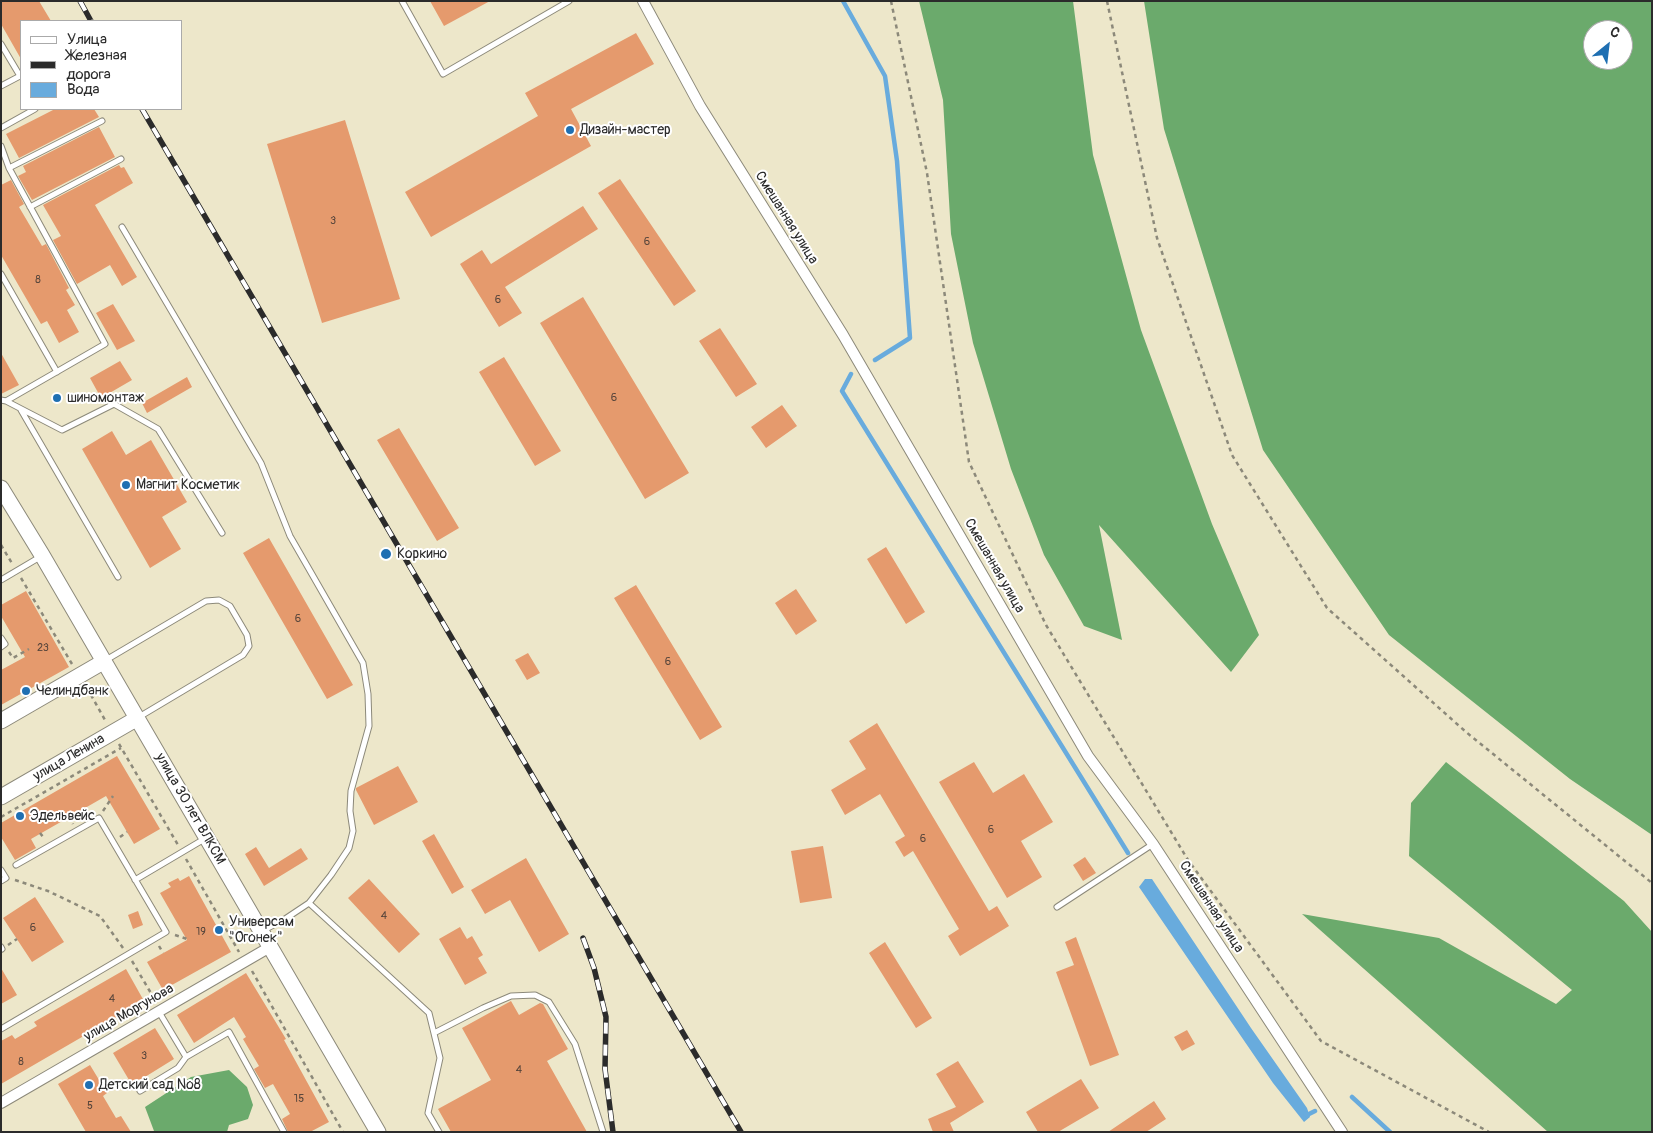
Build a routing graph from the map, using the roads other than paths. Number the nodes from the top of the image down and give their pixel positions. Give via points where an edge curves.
1 (402, 1) edge
2 (570, 1) edge
3 (642, 1) edge
4 (1, 44) edge
5 (1, 86) edge
6 (33, 110) edge
7 (102, 122) dead end
8 (1, 128) edge
9 (1, 146) edge
10 (121, 159) dead end
11 (9, 168) junction
12 (30, 207) junction
13 (122, 227) dead end
14 (1, 274) edge
15 (57, 372) junction
16 (3, 401) edge
17 (21, 409) junction
18 (1, 488) edge
19 (222, 533) dead end
20 (42, 555) junction
21 (118, 577) dead end
22 (1, 580) edge
23 (1, 638) edge
24 (3, 646) edge
25 (103, 662) junction
26 (136, 719) junction
27 (1, 721) edge
28 (1, 797) edge
29 (207, 838) junction
30 (1152, 844) junction
31 (16, 865) dead end
32 (1, 870) edge
33 (4, 879) edge
34 (136, 880) junction
35 (309, 903) junction
36 (1057, 906) dead end
37 (261, 931) junction
38 (270, 947) junction
39 (159, 1012) junction
40 (1, 1029) edge
41 (434, 1033) junction
42 (186, 1057) junction
43 (140, 1091) dead end
44 (1, 1103) edge
45 (284, 1132) edge
46 (378, 1132) edge
47 (439, 1132) edge
48 (603, 1132) edge
49 (1342, 1132) edge

1 - 2 lane via 443,74
3 - 30 street, Смешанная улица via 700,106 843,335 1088,756
4 - 5 lane via 20,76
6 - 8 lane
7 - 11 lane
9 - 11 lane
10 - 12 lane
11 - 12 lane
12 - 15 lane via 105,344
13 - 35 lane via 261,463 290,536 363,664 369,726 351,791 353,831 341,862
14 - 15 lane
15 - 16 lane
16 - 17 lane
17 - 19 lane via 62,430 114,404 158,429
17 - 21 lane
18 - 20 main road, улица 30 лет ВЛКСМ
20 - 22 lane
20 - 25 main road, улица 30 лет ВЛКСМ
23 - 24 lane
25 - 26 main road, улица 30 лет ВЛКСМ
25 - 26 lane via 206,601 219,600 230,606 247,635 249,646 243,655
25 - 27 main road
26 - 28 main road, улица Ленина
26 - 29 main road, улица 30 лет ВЛКСМ
29 - 34 lane
29 - 37 main road, улица 30 лет ВЛКСМ
30 - 36 lane
30 - 49 street, Смешанная улица
31 - 34 lane via 99,818
32 - 33 lane
34 - 40 lane via 166,932
35 - 37 lane
35 - 41 lane via 429,1013
37 - 38 main road, улица 30 лет ВЛКСМ
38 - 39 street, улица Моргунова
38 - 46 main road, улица 30 лет ВЛКСМ
39 - 42 lane
39 - 44 street, улица Моргунова
41 - 47 lane via 440,1058 428,1113
41 - 48 lane via 511,996 535,995 549,1002 575,1044
42 - 43 lane via 178,1068
42 - 45 lane via 229,1032

